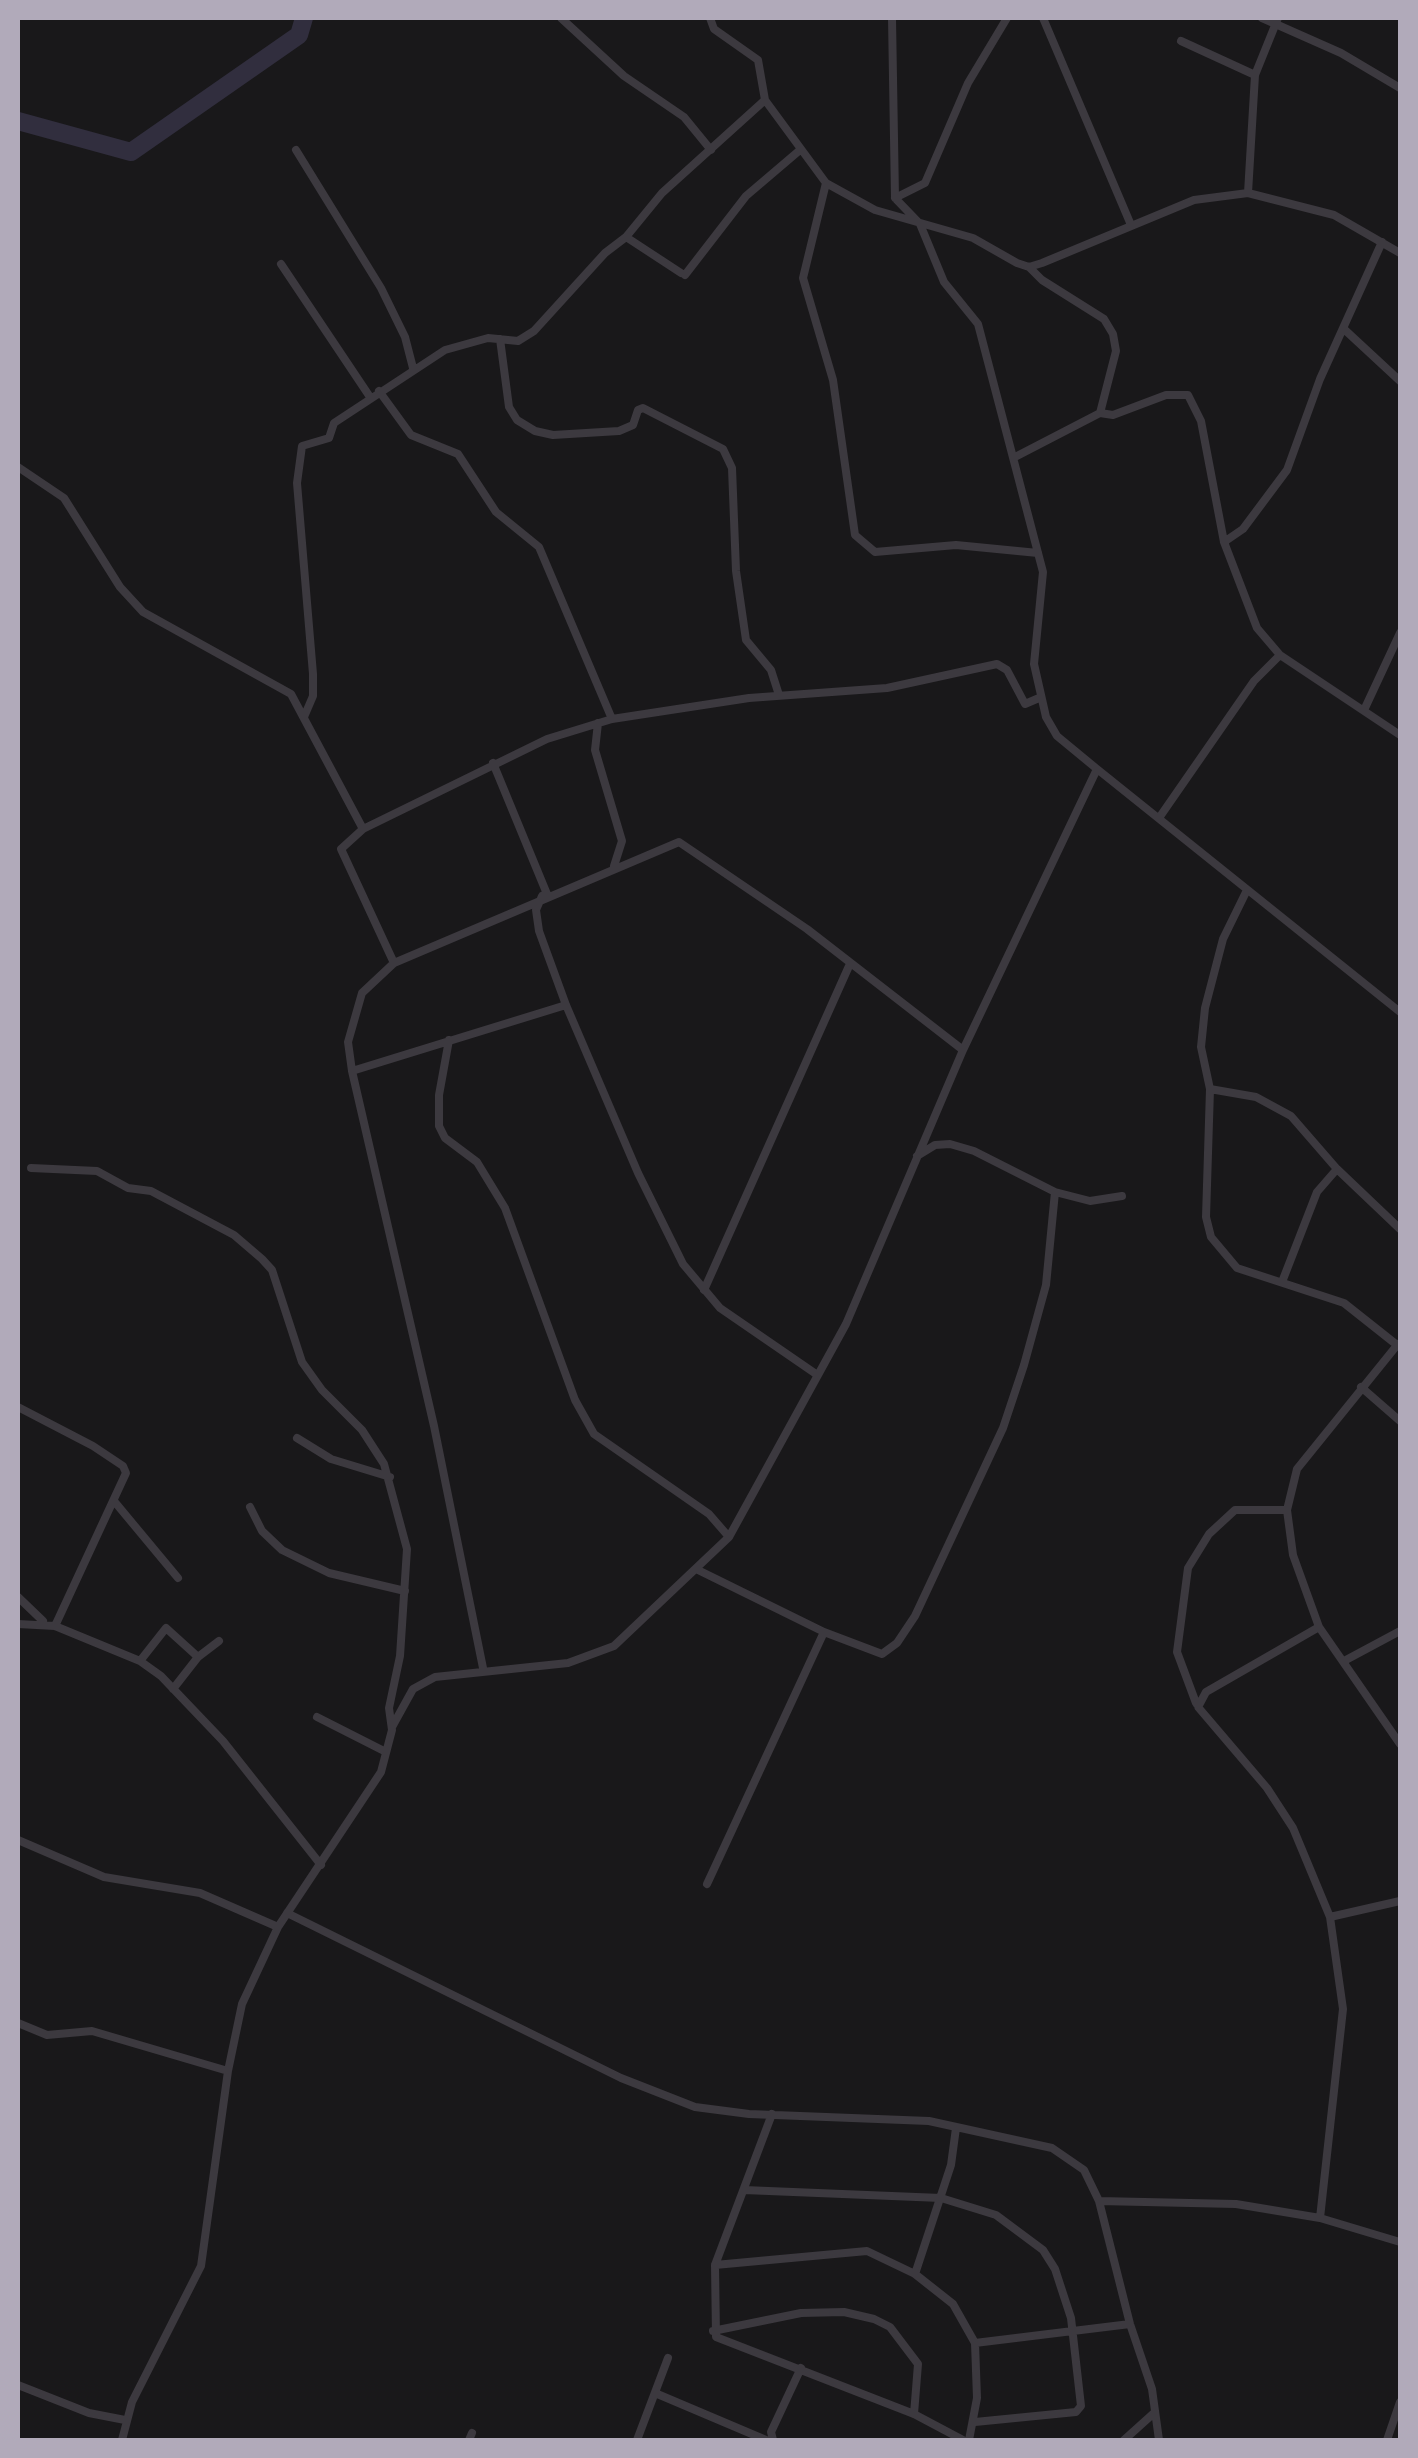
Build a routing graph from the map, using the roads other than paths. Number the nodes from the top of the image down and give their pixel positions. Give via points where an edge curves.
1 (561, 18) edge
2 (710, 18) edge
3 (892, 18) edge
4 (1007, 18) edge
5 (1043, 18) edge
6 (1262, 18) edge
7 (1276, 21) edge
8 (1181, 41) dead end
9 (1255, 74) junction
10 (1400, 88) edge
11 (765, 100) junction
12 (296, 150) dead end
13 (711, 150) junction
14 (800, 150) junction
15 (826, 183) junction
16 (1248, 192) junction
17 (896, 198) junction
18 (920, 224) junction
19 (1132, 225) junction
20 (626, 237) junction
21 (1382, 242) junction
22 (1400, 253) edge
23 (281, 264) dead end
24 (1029, 267) junction
25 (1344, 330) junction
26 (500, 339) junction
27 (413, 368) junction
28 (1400, 381) edge
29 (379, 391) junction
30 (370, 398) junction
31 (1100, 413) junction
32 (1015, 458) junction
33 (18, 467) edge
34 (1224, 542) junction
35 (1038, 553) junction
36 (1400, 633) edge
37 (1280, 655) junction
38 (779, 695) junction
39 (1040, 698) junction
40 (1365, 708) junction
41 (304, 717) junction
42 (612, 719) junction
43 (598, 723) junction
44 (1400, 735) edge
45 (493, 763) junction
46 (1097, 769) junction
47 (1159, 818) junction
48 (362, 830) junction
49 (614, 866) junction
50 (1246, 890) junction
51 (545, 895) junction
52 (394, 962) junction
53 (849, 966) junction
54 (566, 1005) junction
55 (1400, 1012) edge
56 (449, 1040) junction
57 (962, 1050) junction
58 (352, 1071) junction
59 (1210, 1088) junction
60 (915, 1157) junction
61 (31, 1168) dead end
62 (1337, 1170) junction
63 (1055, 1192) junction
64 (1122, 1196) dead end
65 (1400, 1229) edge
66 (1282, 1282) junction
67 (704, 1290) junction
68 (1399, 1343) edge
69 (816, 1374) junction
70 (1360, 1387) junction
71 (18, 1406) edge
72 (1400, 1421) edge
73 (297, 1438) dead end
74 (390, 1476) junction
75 (114, 1501) junction
76 (250, 1508) dead end
77 (1287, 1510) junction
78 (729, 1537) junction
79 (698, 1570) junction
80 (178, 1578) dead end
81 (405, 1591) junction
82 (18, 1596) edge
83 (44, 1623) junction
84 (18, 1624) edge
85 (55, 1626) junction
86 (1319, 1626) junction
87 (1400, 1631) edge
88 (824, 1632) junction
89 (219, 1642) dead end
90 (198, 1657) junction
91 (140, 1660) junction
92 (1344, 1661) junction
93 (482, 1668) junction
94 (172, 1689) junction
95 (1198, 1707) junction
96 (317, 1717) dead end
97 (392, 1727) junction
98 (1400, 1744) edge
99 (386, 1752) junction
100 (18, 1840) edge
101 (321, 1865) junction
102 (707, 1884) dead end
103 (1400, 1902) edge
104 (288, 1913) junction
105 (1330, 1917) junction
106 (278, 1927) junction
107 (18, 2023) edge
108 (228, 2071) junction
109 (772, 2114) junction
110 (956, 2128) junction
111 (744, 2190) junction
112 (941, 2198) junction
113 (1099, 2202) junction
114 (1320, 2218) junction
115 (1400, 2242) edge
116 (716, 2265) junction
117 (915, 2274) junction
118 (1130, 2324) junction
119 (713, 2331) junction
120 (1074, 2332) junction
121 (975, 2343) junction
122 (668, 2358) dead end
123 (801, 2368) junction
124 (18, 2384) edge
125 (654, 2393) junction
126 (1400, 2402) edge
127 (1154, 2413) junction
128 (914, 2414) junction
129 (126, 2420) junction
130 (975, 2422) junction
131 (122, 2440) edge
132 (637, 2440) edge
133 (769, 2440) edge
134 (966, 2440) edge
135 (1124, 2440) edge
136 (1159, 2440) edge
137 (1386, 2440) edge

1 - 13 street via 600,57 684,117
2 - 11 street via 714,29 758,60
3 - 17 street
4 - 17 street via 968,83 925,183
5 - 19 street
6 - 7 street
7 - 9 street
7 - 10 street
8 - 9 street
9 - 16 street
11 - 13 street
11 - 14 street
12 - 27 street via 381,288 406,337
13 - 20 street via 662,192
14 - 15 street
14 - 20 street via 746,196 683,274
15 - 18 street via 875,210
15 - 35 street via 803,278 833,380 855,536 875,552 956,545
16 - 19 street via 1194,200
16 - 21 street via 1312,206
17 - 18 street
18 - 24 street via 973,238
18 - 32 street via 944,282 978,324
19 - 24 street
20 - 26 street via 534,332
21 - 22 street
21 - 25 street
23 - 30 street
24 - 31 street via 1104,319 1113,334 1115,360
25 - 28 street
25 - 34 street via 1278,485
26 - 27 street via 445,350
26 - 38 street via 512,414 535,431 619,431 633,426 643,408 722,448 732,468 746,640 771,670
27 - 29 street
29 - 30 street
29 - 42 street via 412,436 458,454 496,512 539,547
30 - 41 street via 333,424 329,438 301,448 296,484 314,674
31 - 32 street
31 - 34 street via 1112,416 1188,395 1201,421
32 - 35 street
33 - 41 street via 64,498 143,612 291,694
34 - 37 street via 1254,622
35 - 39 street via 1043,572 1034,664
36 - 40 street
37 - 40 street
37 - 47 street via 1254,681
38 - 39 street via 887,688 997,664 1025,704
38 - 42 street
39 - 46 street via 1057,736
40 - 44 street
41 - 48 street
42 - 43 street
43 - 45 street
43 - 49 street via 595,750 622,840
45 - 48 street
45 - 51 street
46 - 47 street
46 - 57 street
47 - 50 street
48 - 52 street via 341,849
49 - 51 street
49 - 53 street via 672,842 688,844
50 - 55 street
50 - 59 street via 1223,938 1205,1008 1202,1047
51 - 52 street
51 - 54 street via 536,910 538,931
52 - 58 street via 371,981 358,1004 348,1042
53 - 57 street
53 - 67 street
54 - 56 street
54 - 67 street via 646,1190 683,1264
56 - 58 street
56 - 78 street via 440,1126 476,1162 505,1208 574,1400 594,1434 709,1514
57 - 60 street
58 - 93 street
59 - 62 street via 1275,1104 1306,1129
59 - 66 street via 1211,1237 1237,1268
60 - 63 street via 950,1144
60 - 69 street via 846,1324
61 - 74 street via 97,1171 128,1188 169,1198 244,1242 272,1270 302,1362 376,1448
62 - 65 street
62 - 66 street via 1316,1192
63 - 64 street via 1090,1201
63 - 88 street via 1046,1285 1024,1365 1003,1428 914,1616 882,1654
66 - 68 street via 1344,1304
67 - 69 street via 744,1327
68 - 70 street
69 - 78 street
70 - 72 street
70 - 77 street via 1296,1469
71 - 75 street via 123,1466
73 - 74 street via 331,1459
74 - 81 street via 407,1549
75 - 80 street
75 - 85 street
76 - 81 street via 282,1550 328,1573
77 - 86 street via 1293,1556
77 - 95 street via 1234,1510 1188,1568 1177,1652
78 - 79 street
79 - 88 street
79 - 93 street via 639,1627 589,1658
81 - 97 street
82 - 83 street
83 - 84 street
83 - 85 street
85 - 91 street
86 - 92 street
86 - 95 street via 1206,1692
87 - 92 street
88 - 102 street
89 - 90 street
90 - 91 street via 166,1628
90 - 94 street
91 - 94 street
92 - 98 street
93 - 97 street via 420,1684
94 - 101 street
95 - 105 street via 1293,1828
96 - 99 street
97 - 99 street
99 - 101 street via 366,1799
100 - 106 street via 104,1877 200,1893
101 - 104 street
103 - 105 street
104 - 106 street
104 - 109 street via 621,2078 696,2107
105 - 114 street via 1343,2009
106 - 108 street via 242,2004
107 - 108 street via 47,2034 92,2032
108 - 129 street via 201,2266
109 - 110 street via 908,2118
109 - 111 street
110 - 112 street
110 - 113 street via 1052,2148 1084,2170
111 - 112 street
111 - 116 street
112 - 117 street
112 - 120 street via 996,2215 1043,2250
113 - 114 street via 1192,2200
113 - 118 street
114 - 115 street
116 - 117 street via 866,2251
116 - 119 street
117 - 121 street via 953,2304
118 - 120 street
118 - 127 street
119 - 123 street via 730,2345
119 - 128 street via 801,2313 874,2319 890,2328 918,2364
120 - 121 street
120 - 130 street via 1080,2410
121 - 130 street
122 - 125 street
123 - 128 street
123 - 133 street
124 - 129 street via 89,2413
125 - 132 street
125 - 133 street
126 - 137 street
127 - 135 street
127 - 136 street
128 - 134 street
129 - 131 street
130 - 134 street

